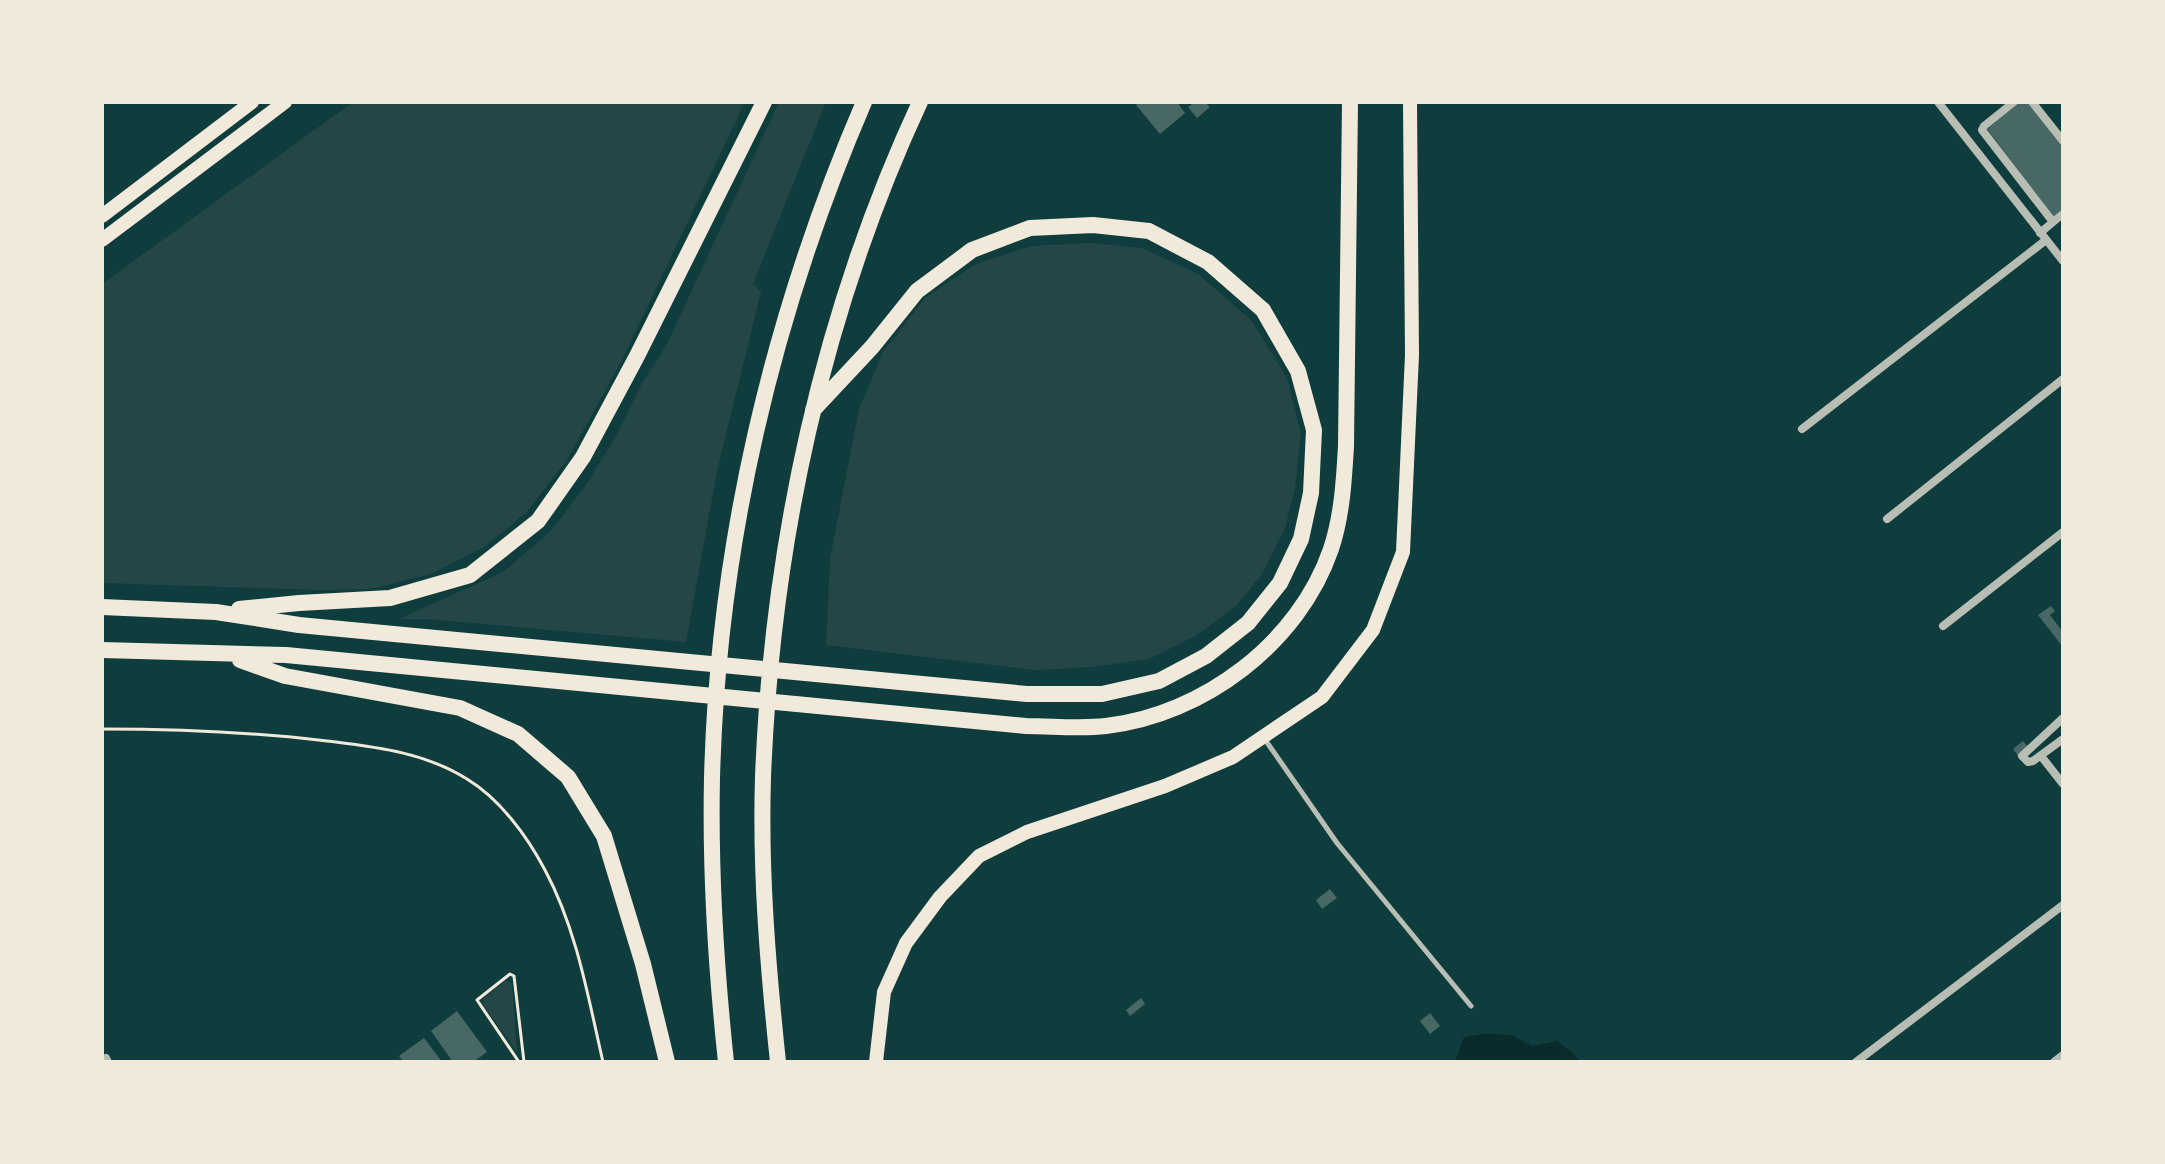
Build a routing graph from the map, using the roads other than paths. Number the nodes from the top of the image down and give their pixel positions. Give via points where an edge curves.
1 (252, 102) edge
2 (285, 102) edge
3 (764, 102) edge
4 (864, 102) edge
5 (920, 102) edge
6 (1350, 102) edge
7 (1410, 102) edge
8 (1938, 102) edge
9 (2014, 102) edge
10 (2032, 102) edge
11 (2063, 141) edge
12 (2063, 214) edge
13 (102, 216) edge
14 (2053, 222) junction
15 (2043, 236) junction
16 (102, 240) edge
17 (2063, 261) edge
18 (2063, 379) edge
19 (813, 410) junction
20 (1802, 429) dead end
21 (1887, 519) dead end
22 (2063, 532) edge
23 (102, 607) edge
24 (216, 612) junction
25 (1943, 626) dead end
26 (102, 650) edge
27 (224, 655) junction
28 (2063, 718) edge
29 (1263, 737) junction
30 (2063, 739) edge
31 (2041, 756) junction
32 (2063, 784) edge
33 (2063, 905) edge
34 (1471, 1006) dead end
35 (2063, 1055) edge
36 (102, 1061) edge
37 (108, 1062) edge
38 (667, 1062) edge
39 (726, 1062) edge
40 (778, 1062) edge
41 (876, 1062) edge
42 (1856, 1062) edge
43 (2054, 1062) edge

1 - 13 main road
2 - 16 main road
3 - 24 highway via 597,432 538,521 470,575 390,598
4 - 39 highway via 782,328 747,472 730,572 712,792 714,919
5 - 19 highway via 859,253
6 - 27 highway via 1346,446 1331,550 1306,601 1270,646 1224,683 1171,711 1106,726 1026,726 286,655
7 - 29 main road via 1412,355 1403,552 1364,642 1322,697
8 - 15 street
9 - 14 street via 1982,130
10 - 11 street
12 - 14 street
14 - 15 street
15 - 17 street
15 - 20 street
18 - 21 street
19 - 24 highway via 917,291 972,250 1030,228 1093,225 1149,231 1208,262 1263,310 1298,371 1314,430 1309,504 1301,539 1280,583 1248,623 1206,656 1159,681 1102,694 1027,694 836,677 299,625
19 - 40 highway via 785,547 767,712 765,916
22 - 25 street
23 - 24 highway
26 - 27 highway
27 - 38 highway via 285,676 460,708 518,734 568,777 604,836
28 - 31 street via 2022,756 2028,762
29 - 34 lane via 1337,843
29 - 41 main road via 1233,757 1165,786 1027,832 979,856 906,943 884,992
30 - 31 street
31 - 32 street
33 - 42 street
35 - 43 street
36 - 37 street

